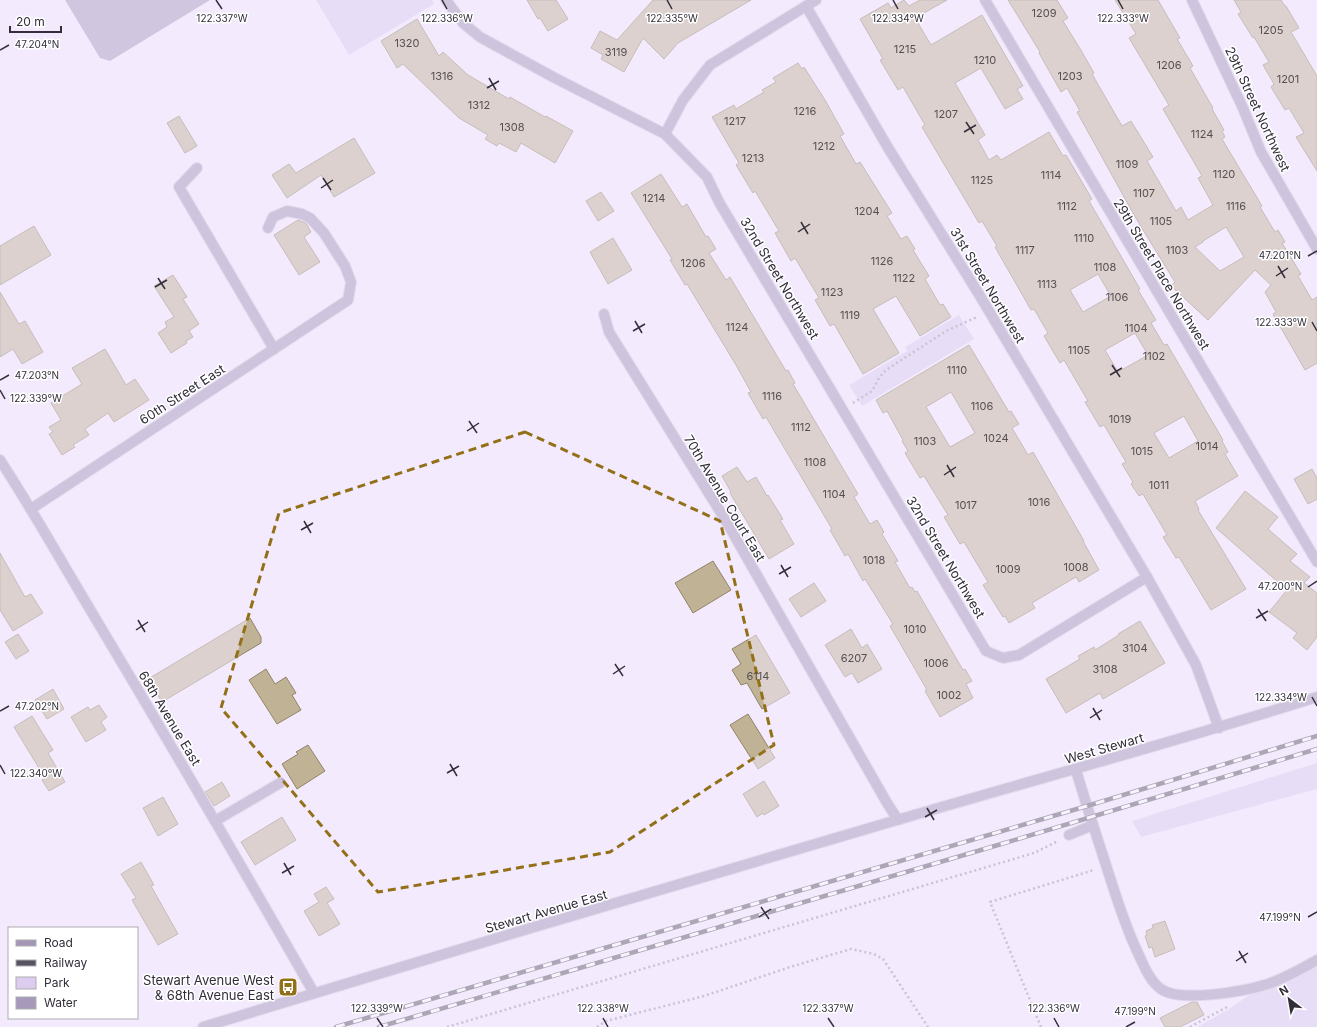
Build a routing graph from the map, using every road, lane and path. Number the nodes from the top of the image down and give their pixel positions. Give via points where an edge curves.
1 (446, 0) edge
2 (816, 0) edge
3 (985, 0) edge
4 (1192, 0) edge
5 (806, 6) junction
6 (665, 134) junction
7 (197, 168) dead end
8 (268, 228) dead end
9 (1317, 249) edge
10 (989, 312) junction
11 (604, 314) dead end
12 (274, 349) junction
13 (843, 410) junction
14 (0, 460) edge
15 (31, 508) junction
16 (1317, 562) edge
17 (1147, 577) junction
18 (1317, 697) edge
19 (1219, 728) junction
20 (1076, 770) junction
21 (280, 783) dead end
22 (898, 820) junction
23 (216, 821) junction
24 (1093, 825) junction
25 (1069, 835) joint
26 (1106, 866) junction
27 (1317, 960) edge
28 (314, 993) junction
29 (1229, 1006) dead end
30 (203, 1027) edge
31 (447, 1027) edge
32 (597, 1027) edge
33 (928, 1027) edge
34 (1041, 1027) edge
35 (1190, 1027) edge

1 - 6 street, 32nd Street Northwest via 463,23 480,37
2 - 5 street
3 - 16 street, 29th Street Place Northwest
4 - 9 street, 29th Street Northwest via 1261,152
5 - 6 street via 710,66 683,100
5 - 10 street, 31st Street Northwest via 887,146
6 - 13 street, 32nd Street Northwest via 707,177 719,202
7 - 12 street via 179,187
8 - 12 street, 60th Street East via 273,217 287,211 310,218 324,233 345,266 351,282 348,300
10 - 13 path via 946,331 886,370 872,391
10 - 17 street, 31st Street Northwest
11 - 22 street, 70th Avenue Court East via 609,332 726,521
12 - 15 street, 60th Street East
13 - 17 street, 32nd Street Northwest via 986,651 1003,658 1019,655
14 - 15 street, 68th Avenue East
15 - 23 street, 68th Avenue East
17 - 19 street via 1196,665
18 - 19 street, West Stewart
19 - 20 street, West Stewart
20 - 22 street, West Stewart
20 - 24 street
21 - 23 street
22 - 28 street, Stewart Avenue East
23 - 28 street, 68th Avenue East
24 - 25 street
24 - 26 street
25 - 31 path via 1034,853
26 - 27 street via 1123,920 1146,971 1153,981 1168,993 1196,995 1253,988 1284,978
26 - 34 path via 990,902
28 - 30 street, Stewart Avenue East
29 - 35 path
32 - 33 path via 606,1021 704,996 790,966 851,949 874,954 883,959

